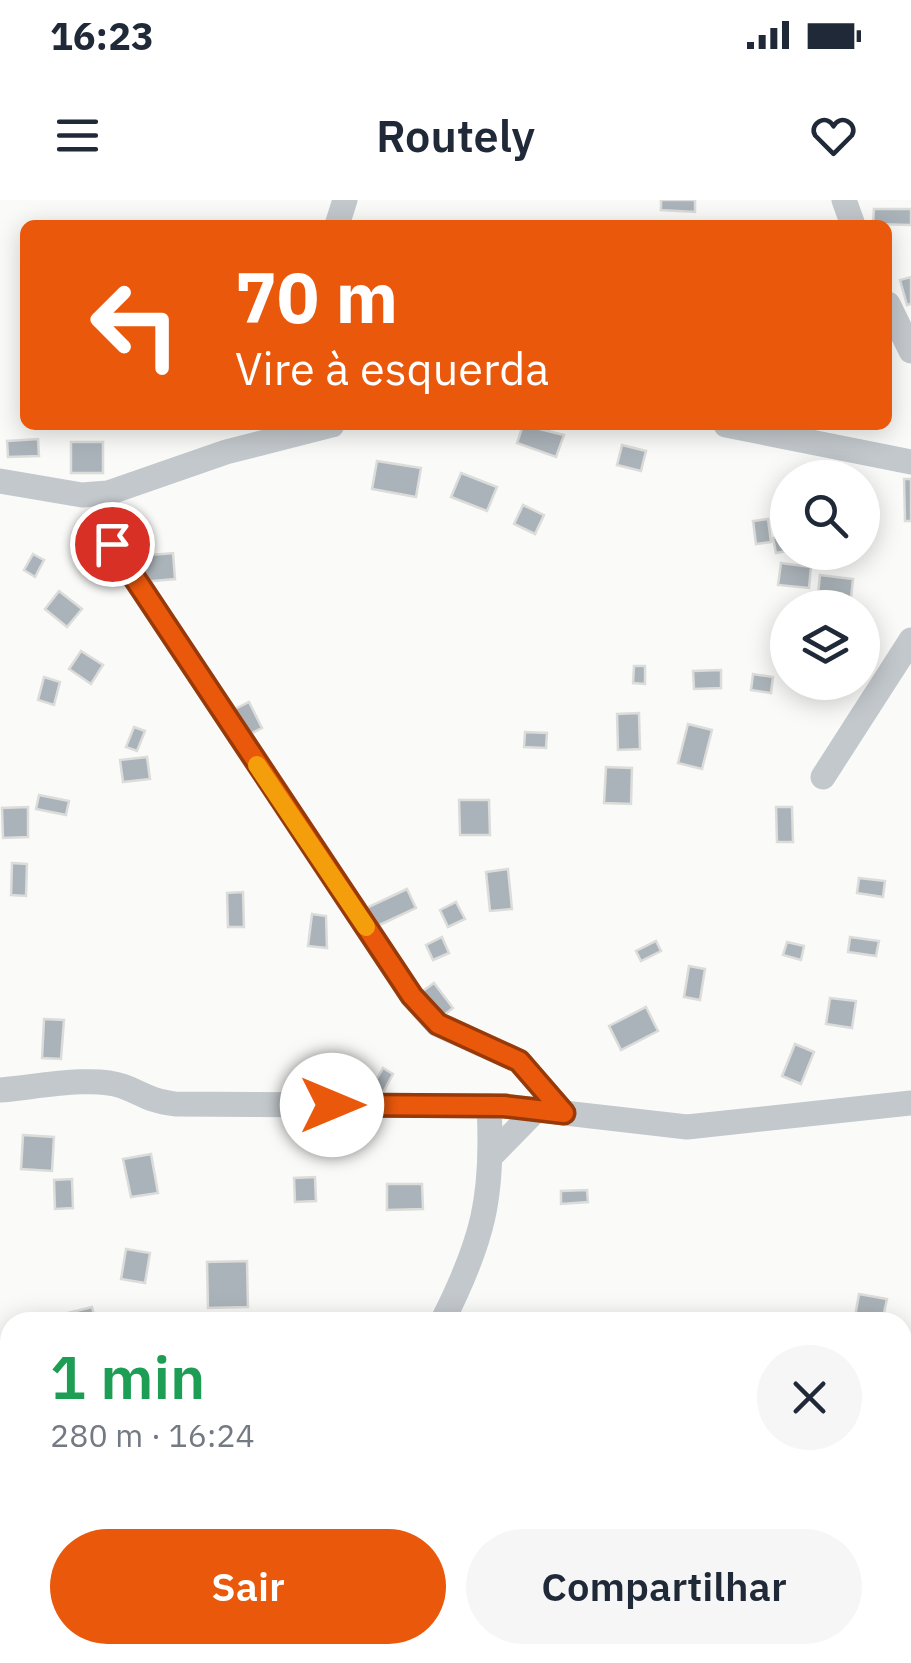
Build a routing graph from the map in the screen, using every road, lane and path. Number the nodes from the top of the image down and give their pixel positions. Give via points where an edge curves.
1 (892, 312) edge
2 (911, 351) edge
3 (294, 430) edge
4 (751, 430) edge
5 (249, 436) edge
6 (911, 462) edge
7 (0, 482) edge
8 (108, 492) junction
9 (911, 640) edge
10 (822, 777) dead end
11 (0, 1090) edge
12 (911, 1103) edge
13 (488, 1106) junction
14 (536, 1110) junction
15 (564, 1113) junction
16 (492, 1154) junction
17 (446, 1312) edge

1 - 2 street
3 - 5 street
4 - 6 street
5 - 8 street
7 - 8 street via 82,495
8 - 15 street via 112,544 412,996 438,1024 519,1061
9 - 10 street
11 - 13 street via 92,1083 121,1085 145,1100 174,1104
12 - 15 street via 687,1127
13 - 14 street
13 - 16 street
14 - 15 street
14 - 16 street
16 - 17 street via 484,1224

